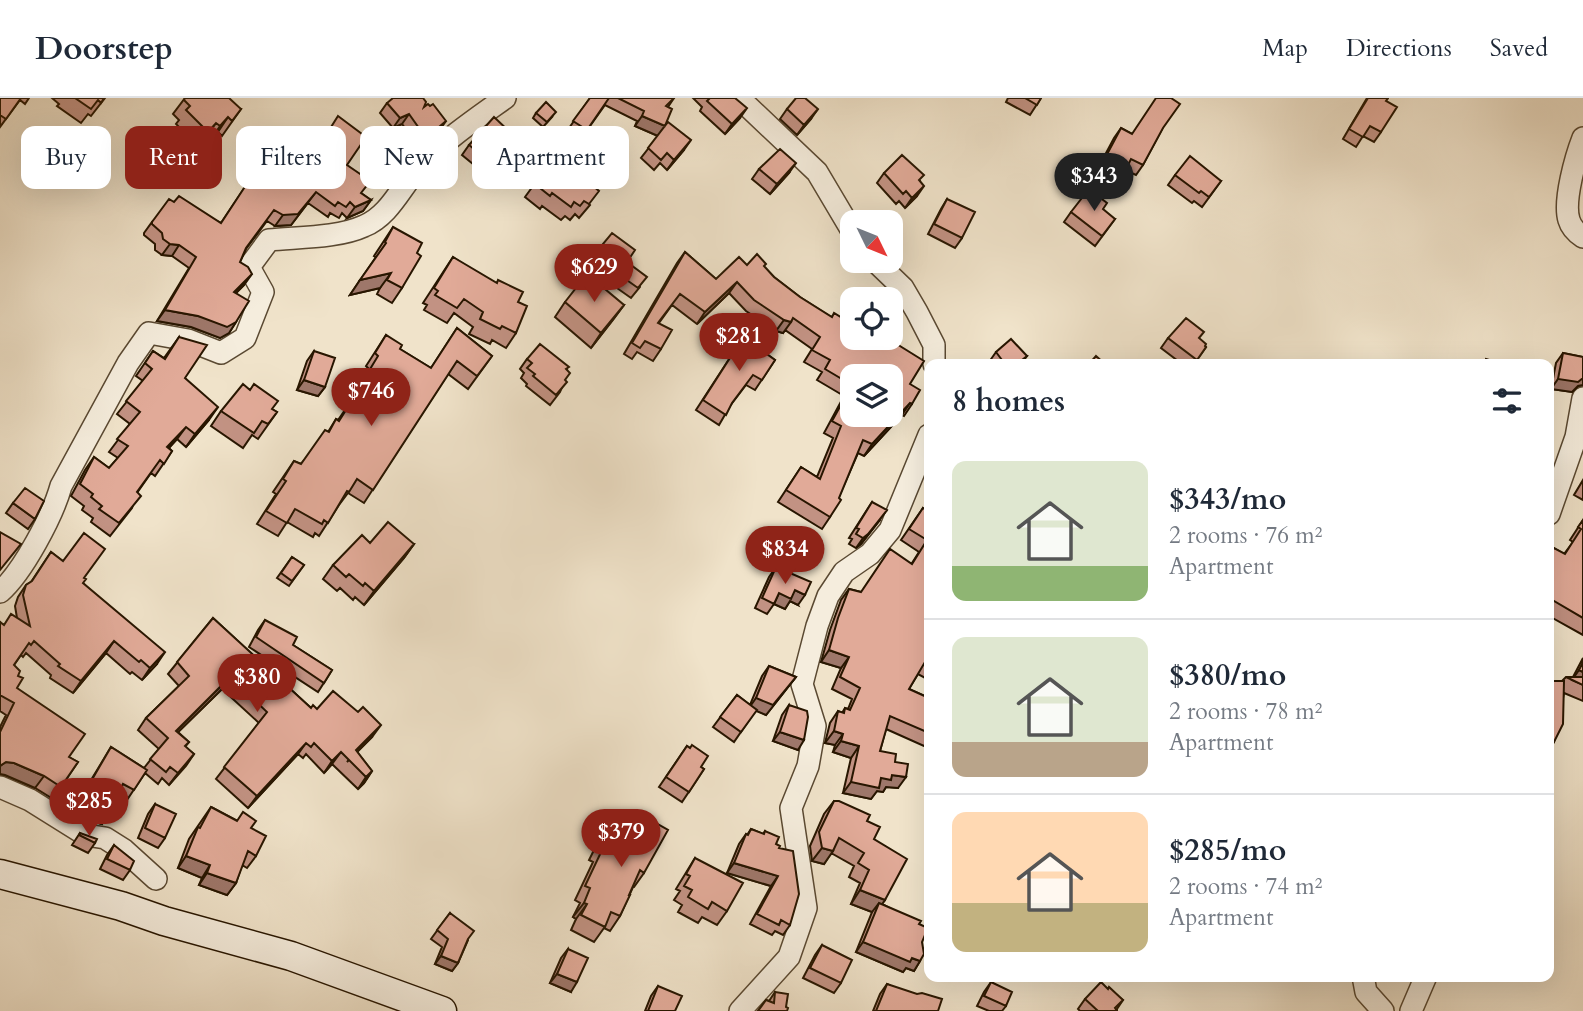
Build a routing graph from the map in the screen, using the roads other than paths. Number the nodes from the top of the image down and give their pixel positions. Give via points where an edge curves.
1 (505, 98) edge
2 (739, 98) edge
3 (1583, 138) edge
4 (840, 211) edge
5 (1583, 237) edge
6 (887, 273) edge
7 (934, 359) edge
8 (1583, 398) edge
9 (924, 447) edge
10 (1575, 461) edge
11 (1554, 504) edge
12 (0, 592) edge
13 (0, 787) edge
14 (0, 874) edge
15 (156, 879) dead end
16 (1364, 982) edge
17 (1423, 982) edge
18 (406, 1004) edge
19 (442, 1011) edge
20 (740, 1011) edge
21 (1383, 1011) edge
22 (1411, 1011) edge

1 - 12 street via 421,165 376,220 361,228 319,236 269,240 249,267 262,292 245,338 221,354 188,340 149,333 61,486 32,549
2 - 4 street via 817,172
3 - 5 street via 1573,169 1569,220
6 - 7 street via 917,312 934,345
8 - 10 street
9 - 20 street via 890,530 870,554 844,572 828,596 817,626 802,684 815,726 808,766 791,808 806,908 789,957
10 - 11 street
13 - 15 street via 86,835 105,838
14 - 18 main road via 291,956
16 - 21 street via 1366,992
17 - 22 street
18 - 19 main road

